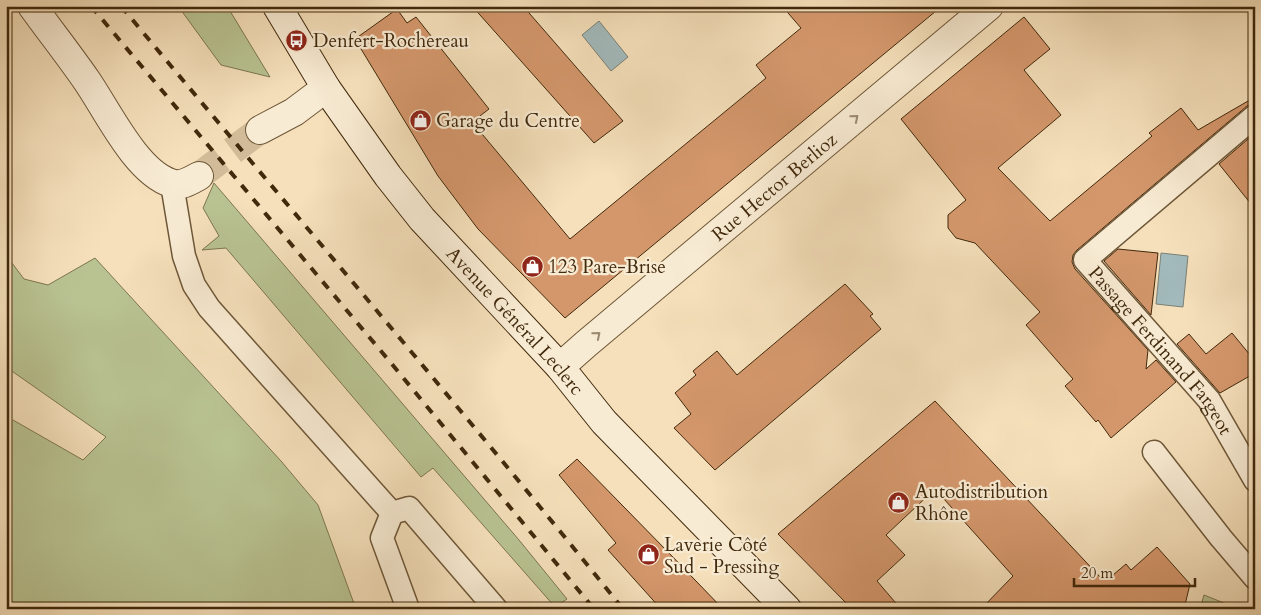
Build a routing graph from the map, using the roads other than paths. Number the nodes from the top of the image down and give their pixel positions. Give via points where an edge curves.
1 (32, 6) edge
2 (277, 6) edge
3 (976, 10) edge
4 (326, 88) junction
5 (1255, 116) edge
6 (260, 130) tunnel mouth
7 (199, 176) tunnel mouth
8 (172, 184) junction
9 (560, 367) junction
10 (1154, 452) dead end
11 (1255, 480) edge
12 (392, 513) junction
13 (1255, 578) edge
14 (408, 609) edge
15 (496, 609) edge
16 (787, 609) edge

1 - 8 street via 87,80 135,154 151,172
2 - 4 street, Avenue Général Leclerc
9 -> 3 street, Rue Hector Berlioz
4 - 6 street via 294,112
4 - 9 street, Avenue Général Leclerc via 422,219
5 - 11 lane, Passage Ferdinand Fargeot via 1085,260 1209,400
7 - 8 street via 185,184
8 - 12 lane via 184,256 194,284 210,308
9 - 16 street, Avenue Général Leclerc via 604,422
10 - 13 lane
12 - 14 lane via 382,538
12 - 15 lane via 409,508

